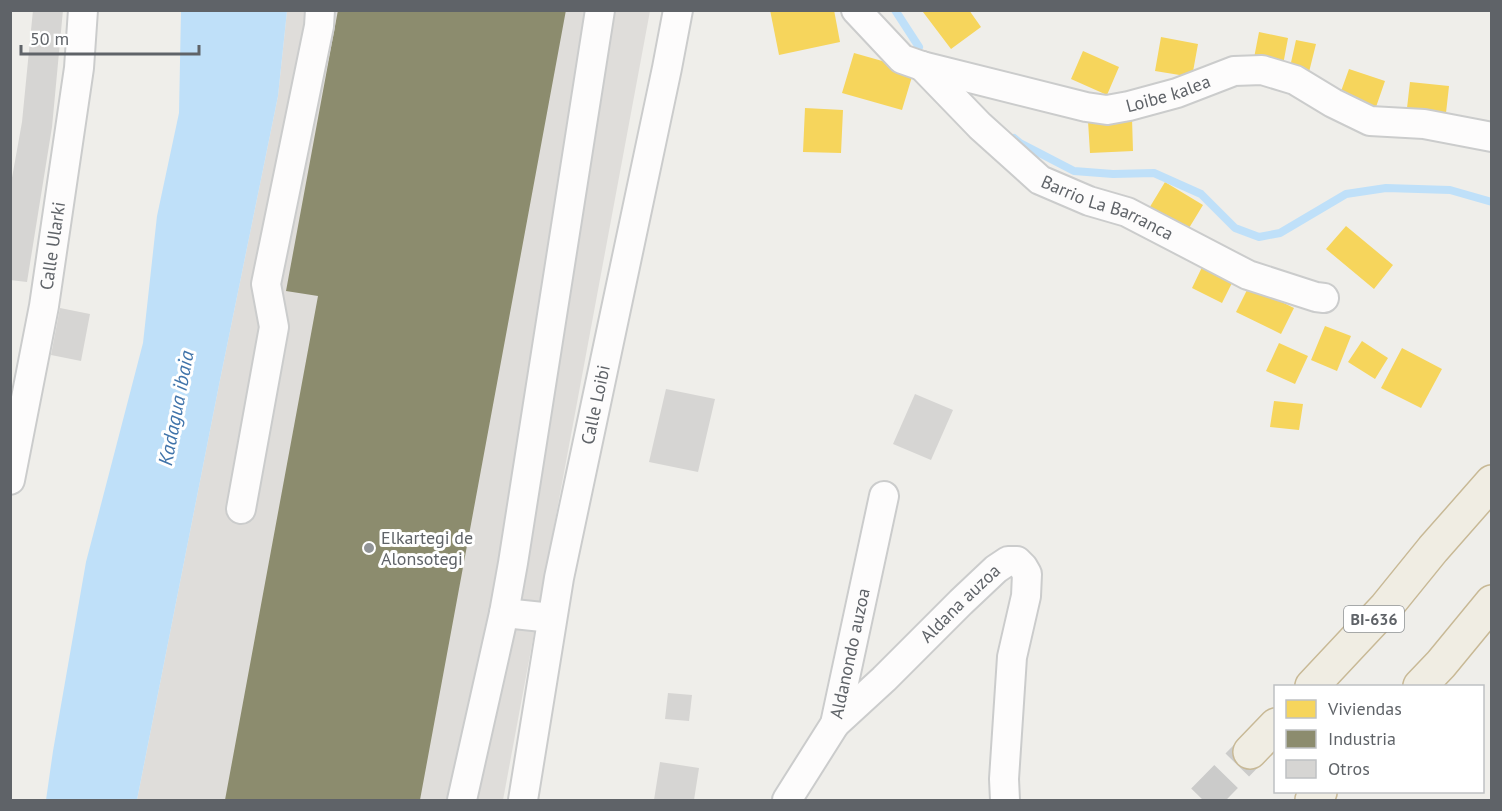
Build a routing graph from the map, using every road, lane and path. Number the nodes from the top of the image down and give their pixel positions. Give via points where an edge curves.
1 (83, 10) edge
2 (320, 10) edge
3 (600, 10) edge
4 (678, 10) edge
5 (856, 10) edge
6 (922, 66) junction
7 (1491, 137) edge
8 (1324, 298) dead end
9 (10, 480) edge
10 (1491, 482) edge
11 (884, 496) dead end
12 (241, 509) dead end
13 (1491, 602) edge
14 (504, 613) junction
15 (552, 618) junction
16 (1314, 685) edge
17 (1421, 685) edge
18 (835, 724) junction
19 (1274, 726) edge
20 (1250, 752) tunnel mouth
21 (462, 801) edge
22 (523, 801) edge
23 (787, 801) edge
24 (1005, 801) edge

1 - 9 street, Calle Ularki via 79,68 44,306
2 - 12 street via 266,284 274,327
3 - 14 street
4 - 15 street, Calle Loibi
5 - 6 street, Loibe kalea via 902,59
6 - 7 street, Loibe kalea via 1107,110 1177,93 1234,70 1262,70 1295,80 1370,122 1424,124
6 - 8 street, Barrio La Barranca via 1040,180 1127,212 1248,275
10 - 16 highway, BI-636 via 1386,607
11 - 18 street, Aldanondo auzoa
13 - 17 highway
14 - 15 street
14 - 21 street
15 - 22 street, Calle Loibi
18 - 23 street, Aldanondo auzoa
18 - 24 street, Aldana auzoa via 996,569 1008,561 1017,561 1027,574 1026,596 1012,657
19 - 20 highway

